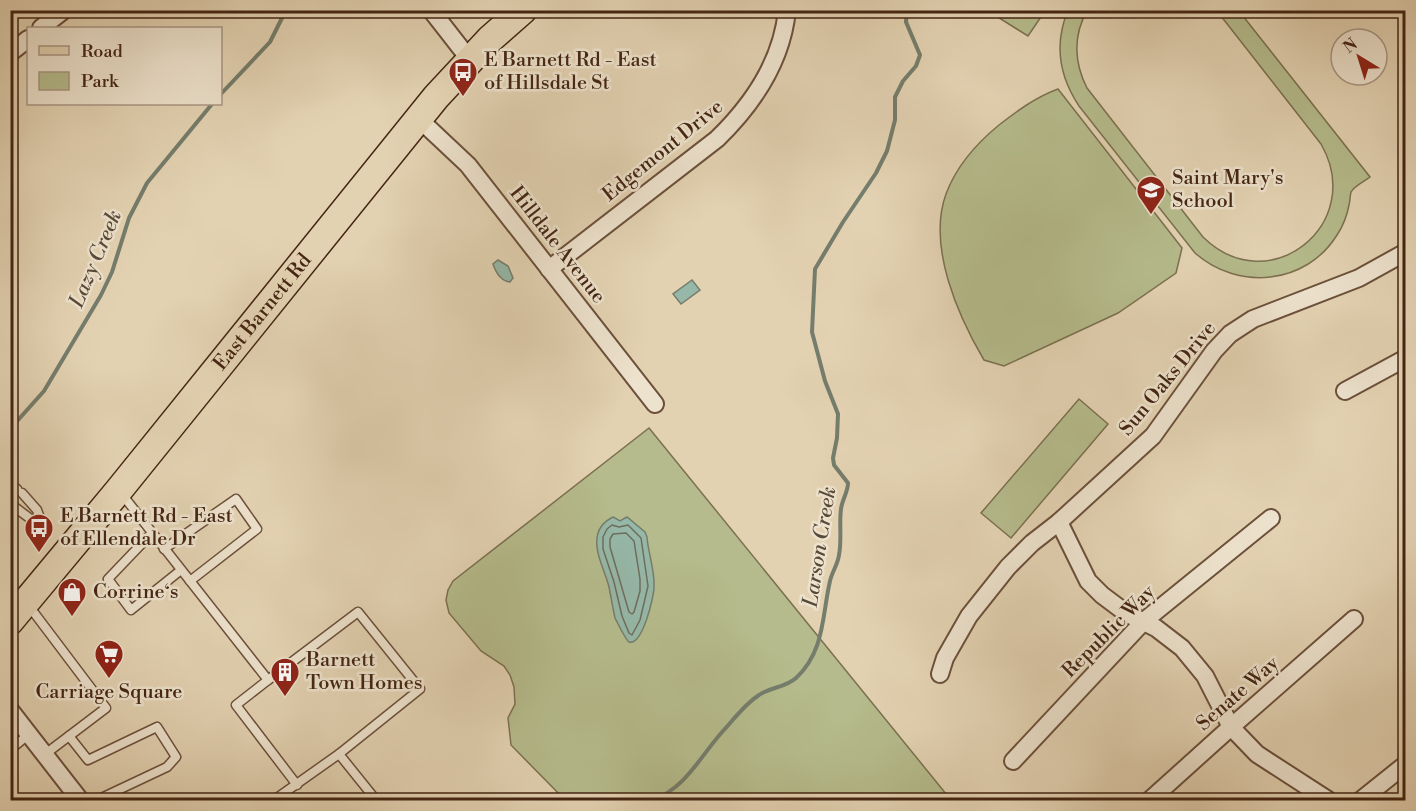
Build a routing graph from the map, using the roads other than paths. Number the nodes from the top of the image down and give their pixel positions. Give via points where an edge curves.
1 (64, 10) edge
2 (431, 10) edge
3 (523, 10) edge
4 (787, 10) edge
5 (42, 27) edge
6 (27, 40) edge
7 (10, 53) edge
8 (470, 60) junction
9 (418, 118) junction
10 (1406, 252) edge
11 (549, 269) junction
12 (1406, 358) edge
13 (1345, 391) dead end
14 (655, 404) dead end
15 (16, 489) edge
16 (119, 490) junction
17 (12, 505) dead end
18 (1271, 518) dead end
19 (1059, 522) junction
20 (152, 533) junction
21 (164, 549) junction
22 (181, 570) junction
23 (190, 581) junction
24 (19, 612) edge
25 (1354, 620) dead end
26 (1144, 621) junction
27 (940, 674) dead end
28 (268, 680) junction
29 (10, 711) edge
30 (1231, 727) junction
31 (29, 734) junction
32 (69, 736) junction
33 (10, 750) edge
34 (339, 754) junction
35 (44, 755) junction
36 (1013, 761) dead end
37 (1406, 764) edge
38 (297, 784) junction
39 (80, 801) edge
40 (97, 801) edge
41 (274, 801) edge
42 (376, 801) edge
43 (1150, 801) edge
44 (1328, 801) edge
45 (1361, 801) edge

1 - 5 street
2 - 8 street
3 - 8 main road, East Barnett Rd
4 - 11 street, Edgemont Drive via 782,41 773,63 740,116 717,139
6 - 7 street
8 - 9 main road, East Barnett Rd
9 - 11 street, Hilldale Avenue via 468,165
9 - 16 main road, East Barnett Rd
10 - 19 street, Sun Oaks Drive via 1359,278 1253,319 1230,334 1153,436
11 - 14 street, Hilldale Avenue
12 - 13 street
15 - 17 lane via 37,510 44,529
16 - 20 lane
16 - 24 main road, East Barnett Rd
18 - 26 street, Republic Way
19 - 26 street via 1088,580 1126,613
19 - 27 street, Sun Oaks Drive via 1032,543 992,585 969,616
20 - 21 lane
20 - 22 lane via 108,579 131,610
21 - 22 lane
21 - 23 lane via 236,499 257,529
22 - 23 lane
23 - 28 lane
24 - 32 lane via 106,708
25 - 30 street, Senate Way
26 - 30 street via 1194,659
26 - 36 street, Republic Way
28 - 34 lane via 358,612 420,689
28 - 38 lane via 236,705
29 - 31 street
30 - 43 street, Senate Way
30 - 44 street via 1257,754
31 - 33 lane
31 - 35 street
32 - 35 lane
32 - 40 lane via 88,760 157,727 176,757 167,768
34 - 38 lane
34 - 42 lane
35 - 39 street
37 - 45 street
38 - 41 lane

